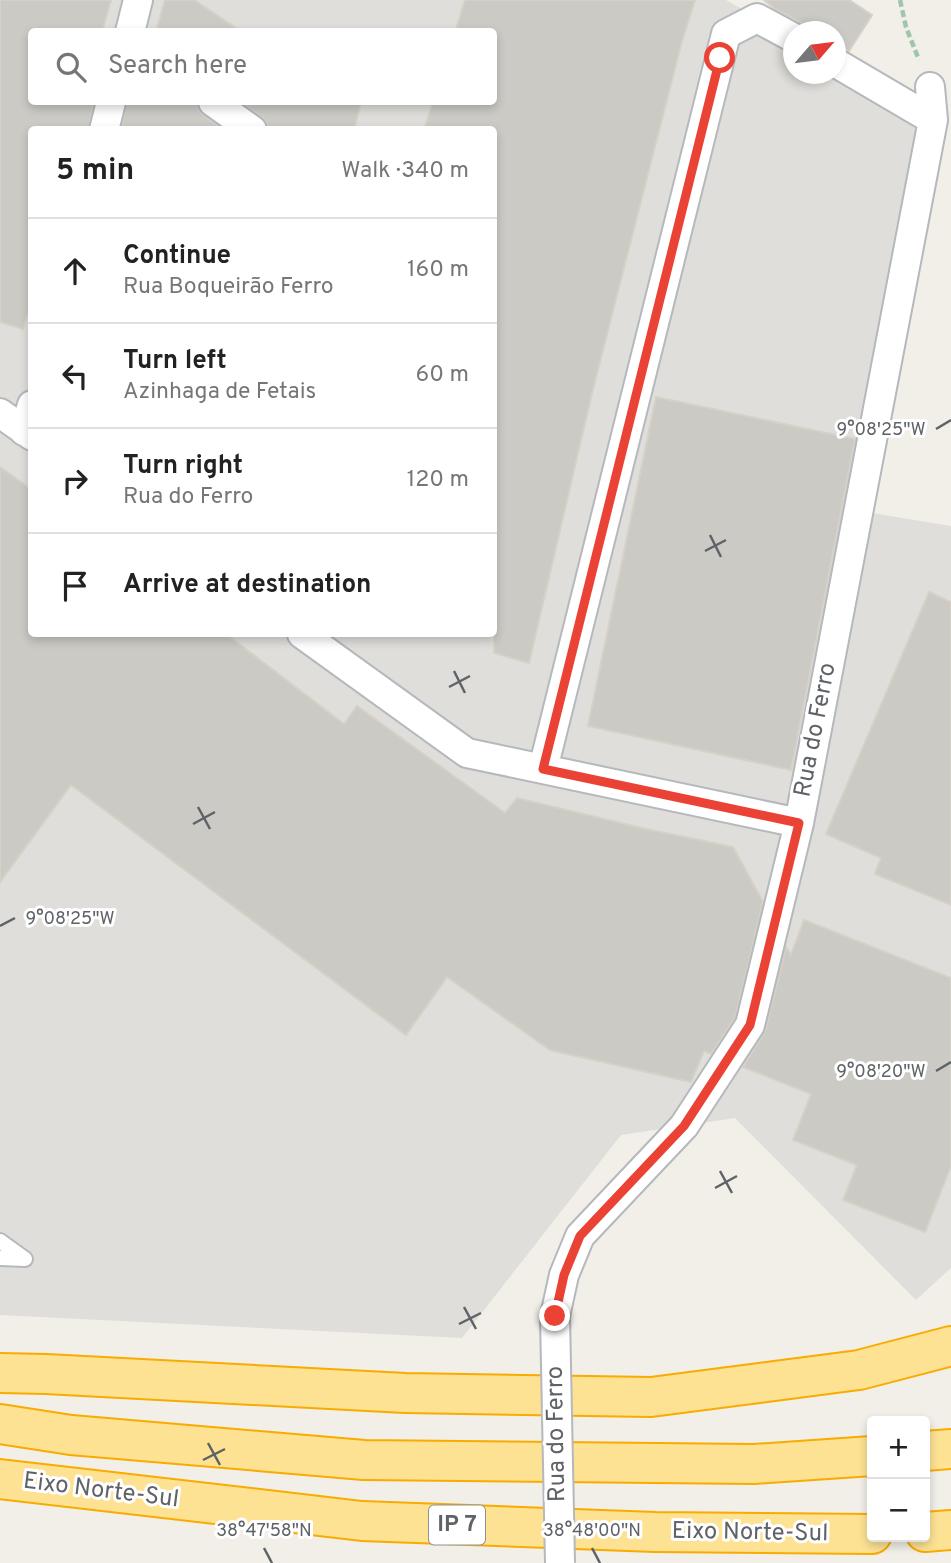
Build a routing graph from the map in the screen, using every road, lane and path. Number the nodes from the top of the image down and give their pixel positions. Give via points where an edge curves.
1 (138, 0) edge
2 (900, 0) edge
3 (131, 28) edge
4 (783, 32) edge
5 (846, 69) edge
6 (930, 87) joint
7 (110, 105) edge
8 (218, 105) edge
9 (933, 120) junction
10 (105, 126) edge
11 (247, 126) edge
12 (0, 414) edge
13 (28, 424) edge
14 (306, 637) edge
15 (543, 769) junction
16 (799, 823) junction
17 (0, 1241) edge
18 (0, 1258) edge
19 (951, 1346) edge
20 (0, 1373) edge
21 (0, 1424) edge
22 (951, 1448) edge
23 (930, 1450) edge
24 (867, 1456) edge
25 (0, 1479) edge
26 (951, 1531) edge
27 (930, 1532) edge
28 (867, 1534) edge
29 (560, 1563) edge

1 - 3 street
2 - 6 path via 905,27
4 - 15 street via 757,18 726,34
5 - 9 street
6 - 9 street, Rua do Ferro
7 - 10 street
8 - 11 street
9 - 16 street, Rua do Ferro
12 - 13 street
14 - 15 street via 467,753
15 - 16 street
16 - 29 street, Rua do Ferro, bridge via 750,1025 684,1126 580,1236 564,1275 555,1316
17 - 18 lane via 25,1259
19 - 20 highway via 859,1370 651,1397 405,1393
21 - 24 highway via 71,1435 363,1460 754,1464
22 - 23 highway
25 - 28 highway, Eixo Norte-Sul / IP 7 via 362,1521
26 - 27 highway

